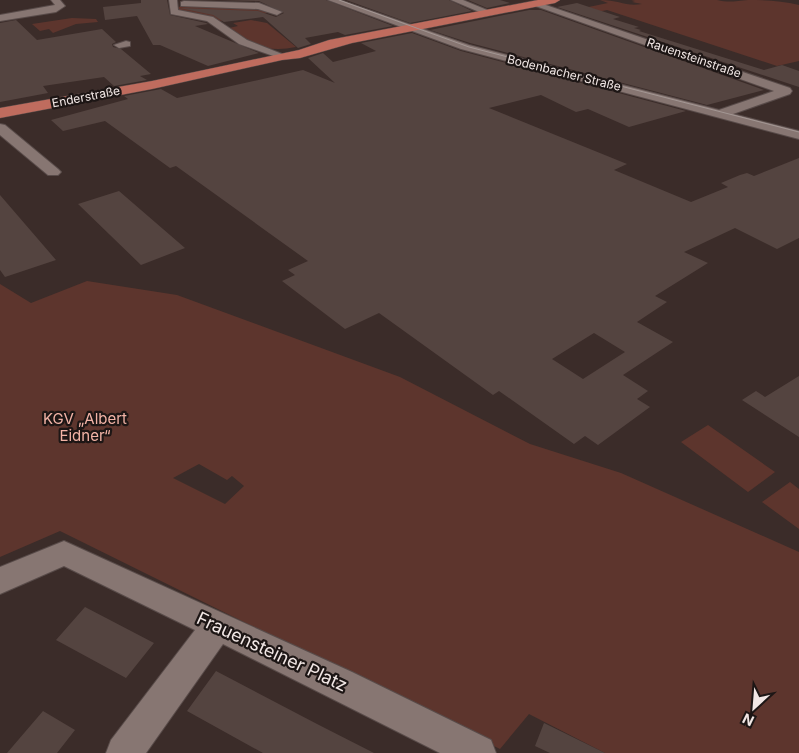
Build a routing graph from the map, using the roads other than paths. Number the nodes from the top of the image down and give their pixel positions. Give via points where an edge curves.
1 (332, 0) edge
2 (348, 0) edge
3 (455, 0) edge
4 (555, 0) edge
5 (173, 2) edge
6 (58, 3) edge
7 (534, 4) junction
8 (277, 12) dead end
9 (486, 12) junction
10 (0, 18) edge
11 (231, 20) dead end
12 (217, 22) junction
13 (413, 26) junction
14 (282, 56) junction
15 (172, 80) junction
16 (0, 108) edge
17 (727, 112) junction
18 (0, 114) edge
19 (799, 126) edge
20 (0, 128) edge
21 (799, 135) edge
22 (53, 172) dead end
23 (0, 581) edge
24 (217, 626) junction
25 (124, 753) edge
26 (478, 753) edge

1 - 13 street, Bodenbacher Straße
2 - 13 street, Bodenbacher Straße
3 - 9 street
4 - 7 main road, Enderstraße
5 - 8 street via 258,6
5 - 12 street via 174,12
6 - 10 street via 55,13
7 - 9 main road, Enderstraße
7 - 17 street, Rauensteinstraße via 786,91
9 - 13 main road, Enderstraße
11 - 12 street
12 - 14 street via 243,42
13 - 14 main road, Enderstraße
13 - 17 street, Bodenbacher Straße via 474,50
14 - 15 main road, Enderstraße
15 - 16 main road, Enderstraße via 86,91
15 - 18 main road, Enderstraße
17 - 19 street, Bodenbacher Straße
17 - 21 street, Bodenbacher Straße
20 - 22 street
23 - 24 street, Frauensteiner Platz via 64,553
24 - 25 street
24 - 26 street, Frauensteiner Platz

